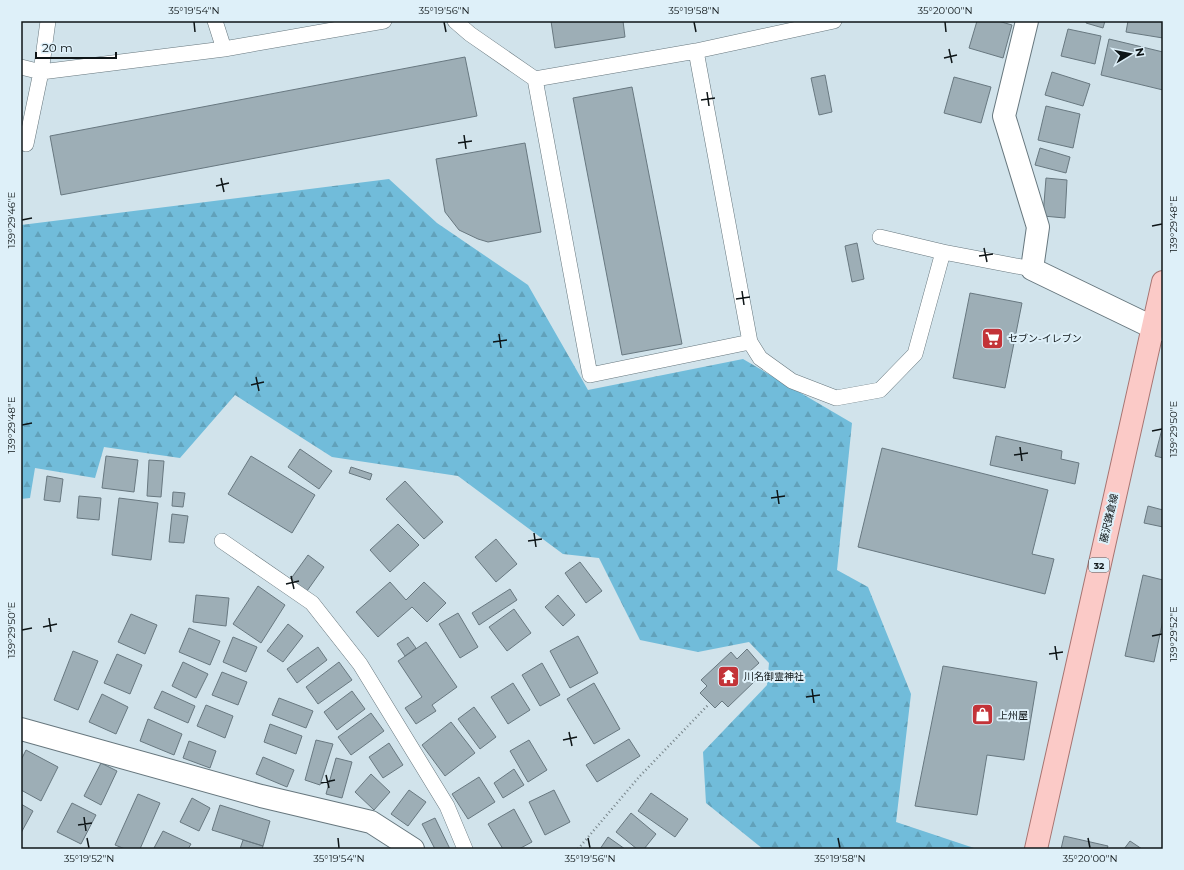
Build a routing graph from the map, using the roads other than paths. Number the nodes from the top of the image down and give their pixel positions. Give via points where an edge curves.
1 (48, 21) edge
2 (215, 21) edge
3 (384, 21) edge
4 (455, 21) edge
5 (834, 21) edge
6 (1027, 21) edge
7 (224, 49) junction
8 (696, 51) junction
9 (21, 67) edge
10 (41, 72) junction
11 (536, 79) junction
12 (26, 144) dead end
13 (880, 238) dead end
14 (943, 252) junction
15 (1032, 269) junction
16 (1163, 282) edge
17 (1157, 329) edge
18 (750, 342) junction
19 (222, 541) dead end
20 (21, 729) edge
21 (413, 849) edge
22 (465, 849) edge
23 (1036, 849) edge

1 - 10 lane
2 - 7 lane
3 - 7 lane
4 - 11 lane
5 - 8 lane
6 - 15 street via 1004,116 1038,227
7 - 10 lane
8 - 11 lane
8 - 18 lane
9 - 10 lane
10 - 12 lane
11 - 18 lane via 590,375
13 - 14 lane
14 - 15 lane
14 - 18 lane via 915,354 880,390 836,398 792,381 760,358
15 - 17 street
16 - 17 main road, 藤沢鎌倉線 / 32
17 - 23 main road, 藤沢鎌倉線 / 32
19 - 22 lane via 312,603 360,664 447,806
20 - 21 street via 261,796 371,822

